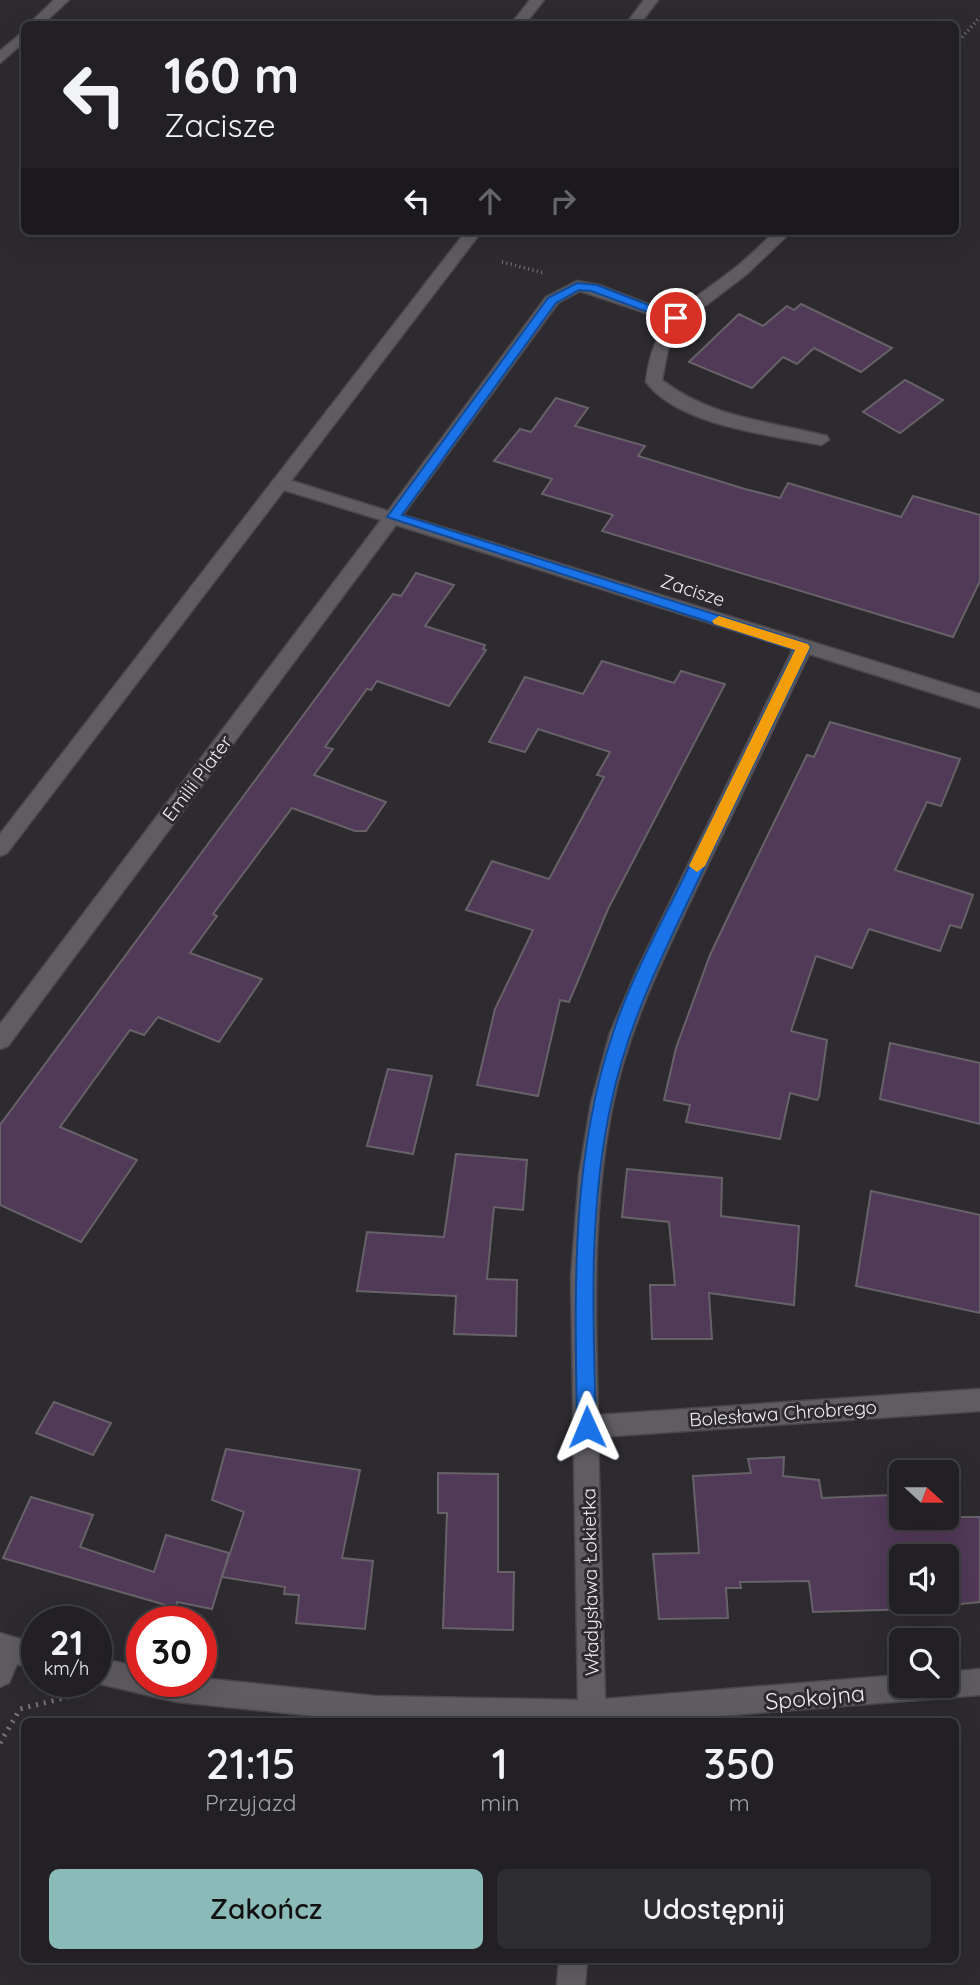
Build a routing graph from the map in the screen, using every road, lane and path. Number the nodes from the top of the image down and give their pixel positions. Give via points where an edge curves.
1 (62, 0) edge
2 (537, 0) edge
3 (651, 0) edge
4 (980, 17) edge
5 (39, 21) edge
6 (520, 21) edge
7 (635, 21) edge
8 (21, 38) edge
9 (959, 41) edge
10 (0, 59) edge
11 (471, 235) edge
12 (780, 235) edge
13 (676, 318) junction
14 (821, 440) dead end
15 (280, 483) junction
16 (394, 517) junction
17 (803, 647) junction
18 (980, 701) edge
19 (0, 848) edge
20 (0, 1040) edge
21 (980, 1400) edge
22 (587, 1427) junction
23 (3, 1657) edge
24 (21, 1657) edge
25 (980, 1682) edge
26 (959, 1684) edge
27 (889, 1690) edge
28 (217, 1693) edge
29 (68, 1697) edge
30 (593, 1717) edge
31 (0, 1743) edge
32 (573, 1963) edge
33 (571, 1985) edge

1 - 5 street
2 - 6 street
3 - 7 street
4 - 9 path
8 - 10 street
11 - 15 street
12 - 13 street via 737,275
13 - 14 street via 655,356 654,382 672,399 695,409
13 - 16 street via 593,288 577,286 552,300
15 - 16 street, Zacisze
15 - 19 street
16 - 17 street, Zacisze
16 - 20 street, Emilii Plater
17 - 18 street, Zacisze
17 - 22 street, Władysława Łokietka via 621,1033 590,1175 583,1277
21 - 22 street, Bolesława Chrobrego
22 - 30 street, Władysława Łokietka
23 - 24 street
25 - 26 street
27 - 30 street, Spokojna
28 - 30 street, Spokojna via 375,1709
29 - 31 path via 20,1709
32 - 33 street

